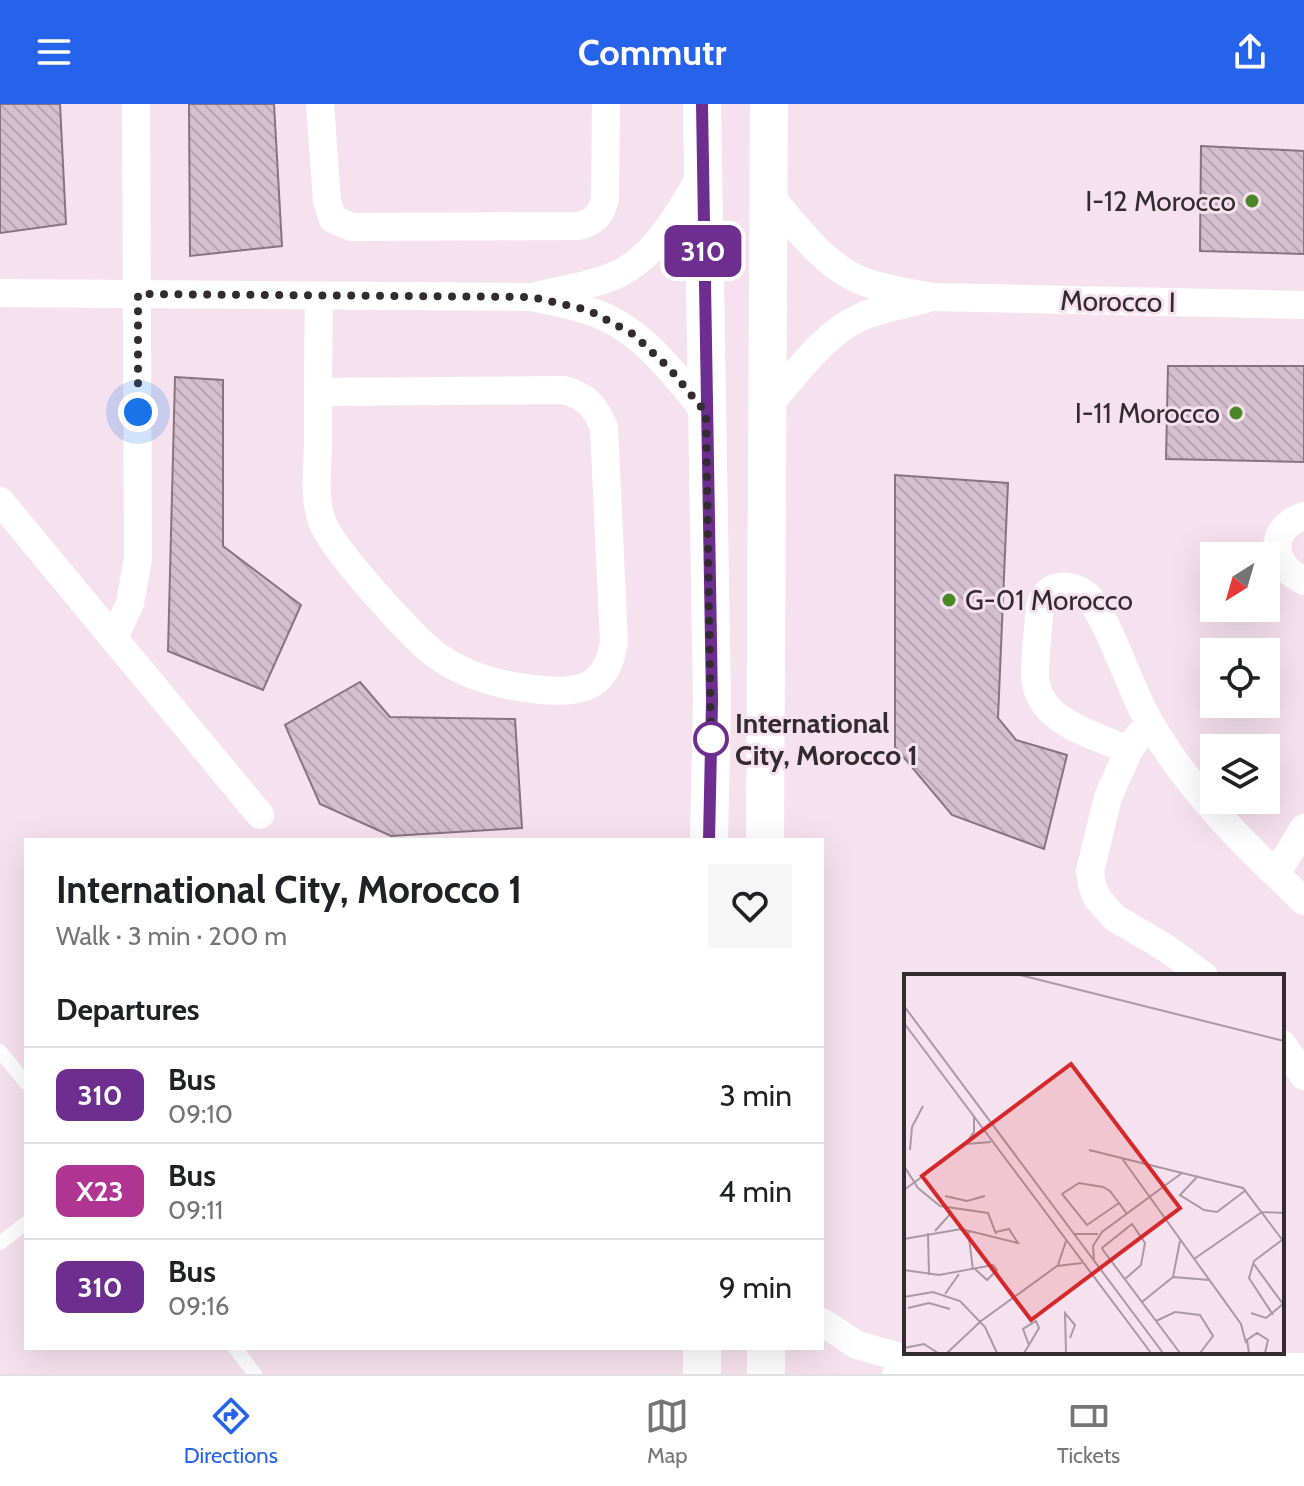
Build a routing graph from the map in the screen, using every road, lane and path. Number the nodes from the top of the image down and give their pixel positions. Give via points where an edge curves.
1 (136, 104) edge
2 (320, 104) edge
3 (606, 104) edge
4 (702, 104) edge
5 (769, 104) edge
6 (702, 175) junction
7 (770, 196) junction
8 (0, 293) edge
9 (138, 294) junction
10 (319, 296) junction
11 (532, 297) junction
12 (933, 297) junction
13 (1304, 305) edge
14 (318, 392) junction
15 (769, 404) junction
16 (706, 413) junction
17 (0, 501) edge
18 (1304, 516) edge
19 (1304, 581) edge
20 (114, 638) junction
21 (712, 701) junction
22 (1149, 722) junction
23 (1129, 750) junction
24 (260, 815) dead end
25 (1304, 828) edge
26 (765, 836) edge
27 (709, 838) edge
28 (1276, 874) junction
29 (1304, 901) edge
30 (1201, 974) edge
31 (1290, 1044) edge
32 (0, 1051) edge
33 (1304, 1076) edge
34 (24, 1081) edge
35 (24, 1225) edge
36 (0, 1243) edge
37 (824, 1323) edge
38 (237, 1350) edge
39 (702, 1350) edge
40 (766, 1350) edge
41 (933, 1366) junction
42 (1304, 1367) edge
43 (255, 1374) edge
44 (702, 1374) edge
45 (766, 1374) edge
46 (896, 1374) edge

1 - 9 street
2 - 3 street via 333,219 351,227 413,227 578,226 594,220 605,198
4 - 6 street
5 - 7 street
6 - 11 street via 659,242 641,259 597,282
6 - 16 street
7 - 12 street, Morocco I via 845,273
7 - 15 street
8 - 9 street
9 - 10 street
9 - 20 street via 138,559 130,603
10 - 11 street
10 - 14 street
11 - 16 street via 588,310 633,334
12 - 13 street, Morocco I
12 - 15 street, Morocco I via 844,326
14 - 14 street via 322,522 403,624 435,654 484,680 563,693 599,678 614,642 604,428 590,402 564,390
15 - 26 street
16 - 21 street
17 - 20 street
18 - 19 street via 1283,530 1277,553 1289,573
20 - 24 street
21 - 26 street via 729,739 734,828 744,838
21 - 27 street
22 - 23 street
22 - 23 street via 1089,597 1070,586 1049,590 1040,607 1035,678 1043,704 1064,721
22 - 28 street via 1193,788
23 - 30 street via 1108,797 1090,871 1092,885 1115,918
25 - 28 street
28 - 29 street
31 - 33 street
32 - 34 lane
35 - 36 lane
37 - 41 street via 857,1345
38 - 43 lane
39 - 44 street
40 - 45 street
41 - 42 street
41 - 46 street

